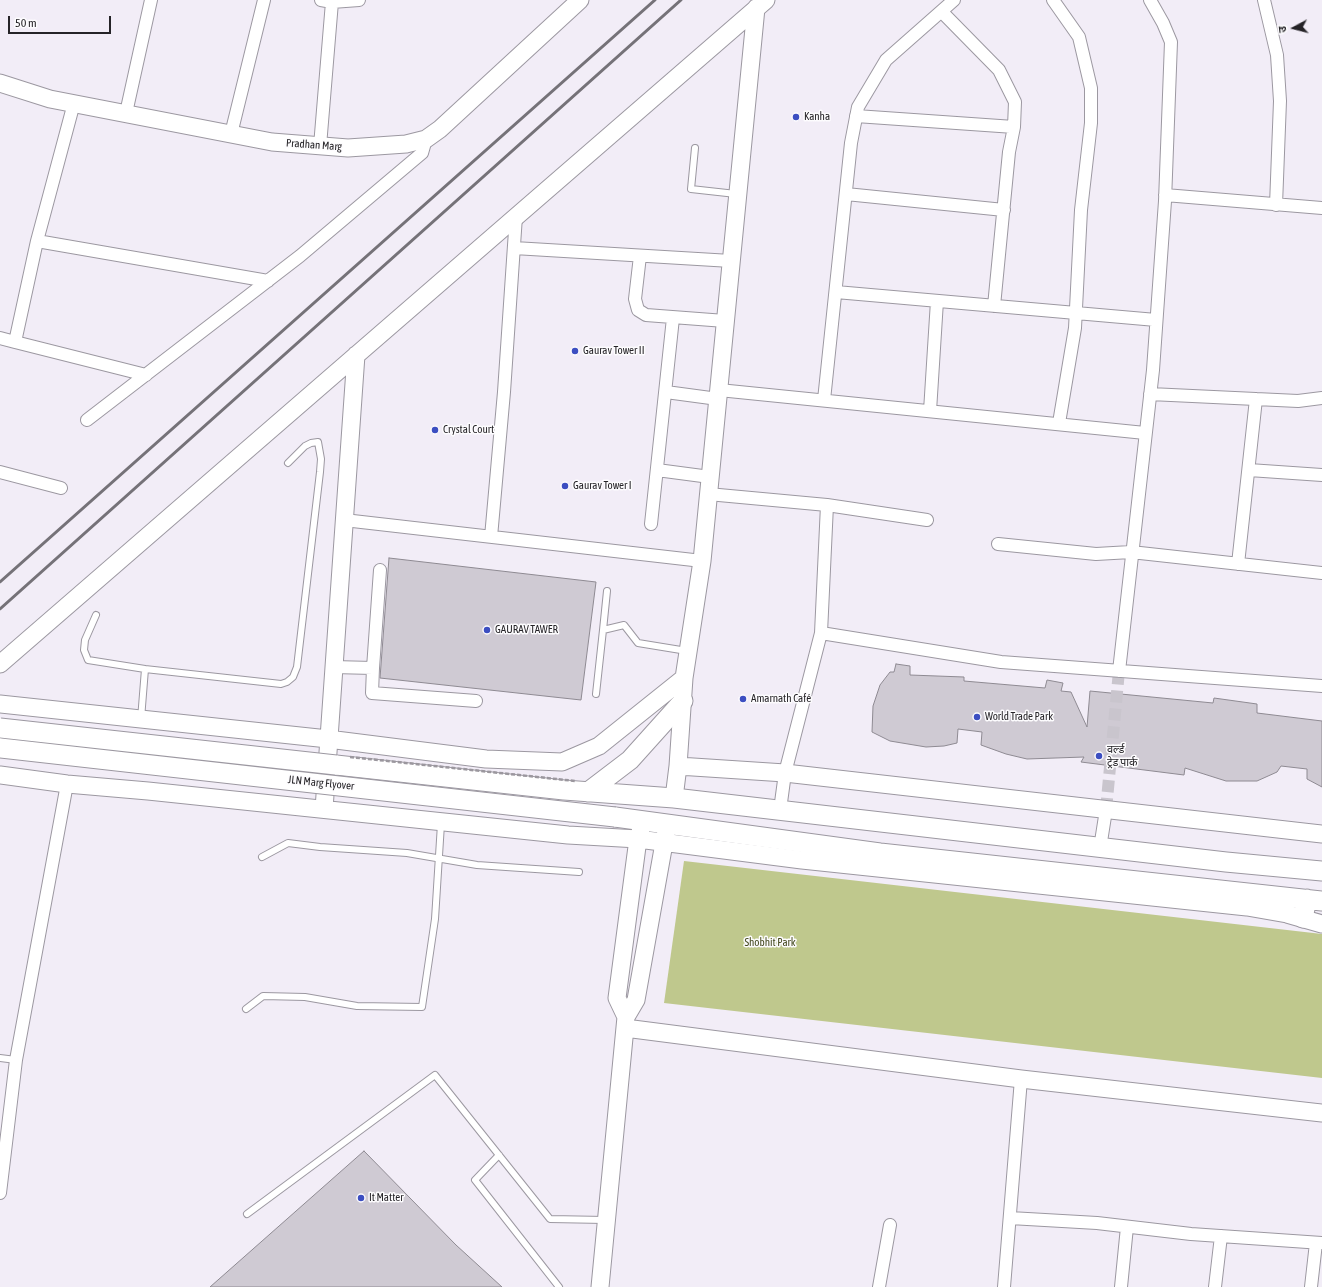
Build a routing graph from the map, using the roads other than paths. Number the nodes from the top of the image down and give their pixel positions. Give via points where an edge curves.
1 (151, 0) edge
2 (264, 0) edge
3 (359, 0) edge
4 (580, 0) edge
5 (954, 0) edge
6 (1053, 0) edge
7 (1150, 0) edge
8 (1264, 0) edge
9 (327, 1) edge
10 (761, 4) edge
11 (942, 12) junction
12 (0, 83) edge
13 (74, 103) junction
14 (126, 113) junction
15 (856, 116) junction
16 (1014, 127) junction
17 (231, 134) junction
18 (426, 139) junction
19 (320, 146) junction
20 (695, 148) dead end
21 (738, 194) junction
22 (846, 194) junction
23 (1165, 195) junction
24 (1276, 204) junction
25 (1322, 208) edge
26 (1004, 210) junction
27 (516, 216) junction
28 (37, 241) junction
29 (514, 248) junction
30 (640, 256) junction
31 (731, 261) junction
32 (268, 281) junction
33 (836, 292) junction
34 (937, 301) junction
35 (994, 306) junction
36 (1076, 313) junction
37 (673, 318) junction
38 (1156, 320) junction
39 (726, 321) junction
40 (0, 338) edge
41 (15, 342) junction
42 (356, 355) junction
43 (146, 375) junction
44 (666, 392) junction
45 (718, 394) junction
46 (1150, 394) junction
47 (1322, 397) edge
48 (1256, 399) junction
49 (824, 400) junction
50 (930, 410) junction
51 (87, 420) dead end
52 (1059, 423) junction
53 (1145, 433) junction
54 (288, 463) dead end
55 (657, 470) junction
56 (1248, 470) junction
57 (0, 472) edge
58 (1322, 475) edge
59 (710, 477) junction
60 (61, 488) dead end
61 (708, 494) junction
62 (827, 505) junction
63 (344, 520) junction
64 (927, 520) dead end
65 (651, 524) dead end
66 (491, 537) junction
67 (998, 544) dead end
68 (1131, 552) junction
69 (702, 561) junction
70 (1238, 564) junction
71 (380, 570) dead end
72 (1322, 573) edge
73 (607, 591) dead end
74 (96, 616) dead end
75 (603, 630) junction
76 (821, 633) junction
77 (688, 651) junction
78 (0, 664) edge
79 (333, 667) junction
80 (373, 668) junction
81 (145, 669) junction
82 (1119, 671) junction
83 (684, 678) junction
84 (1322, 686) edge
85 (596, 694) dead end
86 (476, 701) dead end
87 (682, 701) junction
88 (0, 704) edge
89 (140, 720) junction
90 (0, 728) edge
91 (328, 739) junction
92 (0, 748) edge
93 (678, 766) junction
94 (785, 773) junction
95 (0, 775) edge
96 (67, 784) junction
97 (588, 792) junction
98 (674, 798) junction
99 (324, 809) junction
100 (780, 810) junction
101 (1106, 810) junction
102 (441, 822) junction
103 (667, 824) junction
104 (640, 830) junction
105 (1322, 834) edge
106 (664, 843) junction
107 (1100, 848) junction
108 (262, 857) dead end
109 (440, 859) junction
110 (1322, 871) edge
111 (579, 872) dead end
112 (1314, 900) edge
113 (1303, 918) junction
114 (1322, 924) edge
115 (246, 1009) dead end
116 (626, 1023) junction
117 (0, 1058) edge
118 (16, 1060) junction
119 (1021, 1079) junction
120 (1322, 1113) edge
121 (4, 1125) edge
122 (499, 1155) junction
123 (0, 1193) edge
124 (247, 1214) dead end
125 (1010, 1218) junction
126 (606, 1220) junction
127 (890, 1225) dead end
128 (1127, 1227) junction
129 (1221, 1236) junction
130 (1319, 1243) edge
131 (559, 1287) edge
132 (600, 1287) edge
133 (879, 1287) edge
134 (1004, 1287) edge
135 (1121, 1287) edge
136 (1215, 1287) edge
137 (1311, 1287) edge

1 - 14 street
2 - 17 street
3 - 9 street
4 - 18 street, Pradhan Marg via 440,130
5 - 11 street
6 - 36 street via 1079,37 1091,88 1091,123 1082,210
7 - 23 street via 1171,42
8 - 24 street via 1277,55 1280,102
9 - 19 street
10 - 21 street
10 - 27 street
11 - 15 street via 886,60 868,88
11 - 16 street via 999,70 1015,102
12 - 13 street, Pradhan Marg via 50,99
13 - 14 street, Pradhan Marg
13 - 28 street
14 - 17 street, Pradhan Marg
15 - 16 street
15 - 22 street
16 - 26 street
17 - 19 street, Pradhan Marg via 272,142
18 - 19 street, Pradhan Marg via 391,146
18 - 32 street via 422,153
20 - 21 lane via 691,190
21 - 31 street
22 - 26 street
22 - 33 street
23 - 24 street
23 - 38 street
24 - 25 street
26 - 35 street
27 - 29 street
27 - 42 street
28 - 32 street
28 - 41 street
29 - 30 street
29 - 66 street
30 - 31 street
30 - 37 street via 635,299 638,310 646,315
31 - 39 street
32 - 43 street
33 - 34 street
33 - 49 street
34 - 35 street
34 - 50 street
35 - 36 street
36 - 38 street
36 - 52 street
37 - 39 street
37 - 44 street
38 - 46 street
39 - 45 street
40 - 41 street
41 - 43 street
42 - 63 street
42 - 78 street
43 - 51 street
44 - 45 street
44 - 55 street
45 - 49 street
45 - 59 street
46 - 48 street
46 - 53 street
47 - 48 street via 1298,401
48 - 56 street
49 - 50 street
50 - 52 street
52 - 53 street
53 - 68 street
54 - 81 lane via 305,446 318,442 320,472 297,667 293,677 281,684
55 - 59 street
55 - 65 street
56 - 58 street
56 - 70 street
57 - 60 street
59 - 61 street
61 - 62 street
61 - 69 street
62 - 64 street
62 - 76 street
63 - 66 street
63 - 79 street
66 - 69 street
67 - 68 street via 1096,554
68 - 70 street
68 - 82 street
69 - 77 street
70 - 72 street
71 - 80 street
73 - 75 lane
74 - 81 lane via 85,640 84,650 88,660
75 - 77 lane via 624,625 638,643
75 - 85 lane
76 - 82 street via 1001,662
76 - 94 street
77 - 83 street
79 - 80 street
79 - 91 street
80 - 86 street via 372,693
81 - 89 lane
82 - 84 street
83 - 87 street
83 - 91 street via 598,746 562,762 486,759
87 - 93 street
87 - 97 main road via 630,760
88 - 89 street
89 - 91 street
90 - 97 main road, JLN Marg Flyover, bridge
91 - 99 street
92 - 104 main road, JLN Marg Flyover, bridge via 615,817
93 - 94 street
93 - 98 street
94 - 100 street
94 - 101 street
95 - 96 street
96 - 99 street
96 - 118 street
97 - 98 main road, JLN Marg Flyover
98 - 100 main road, JLN Marg Flyover
99 - 102 street
100 - 107 main road, JLN Marg Flyover
101 - 105 street
101 - 107 street
102 - 104 street via 568,835
102 - 109 lane
103 - 104 main road, JLN Marg Flyover
103 - 106 street
103 - 112 main road, JLN Marg Flyover via 880,853
104 - 106 street
104 - 116 street via 617,998
106 - 113 street via 1247,907
106 - 116 street via 636,1000
107 - 110 main road, JLN Marg Flyover
108 - 109 lane via 288,843 407,853
109 - 111 lane via 477,865
109 - 115 lane via 435,920 422,1007 357,1006 305,996 263,996
112 - 113 main road
113 - 114 street
116 - 119 street
116 - 126 street
117 - 118 lane
118 - 121 street
119 - 120 street
119 - 125 street
121 - 123 street
122 - 124 lane via 435,1075
122 - 126 lane via 550,1219
122 - 131 lane via 475,1180
125 - 128 street
125 - 134 street
126 - 132 street
127 - 133 street
128 - 129 street
128 - 135 street
129 - 130 street
129 - 136 street
130 - 137 street

